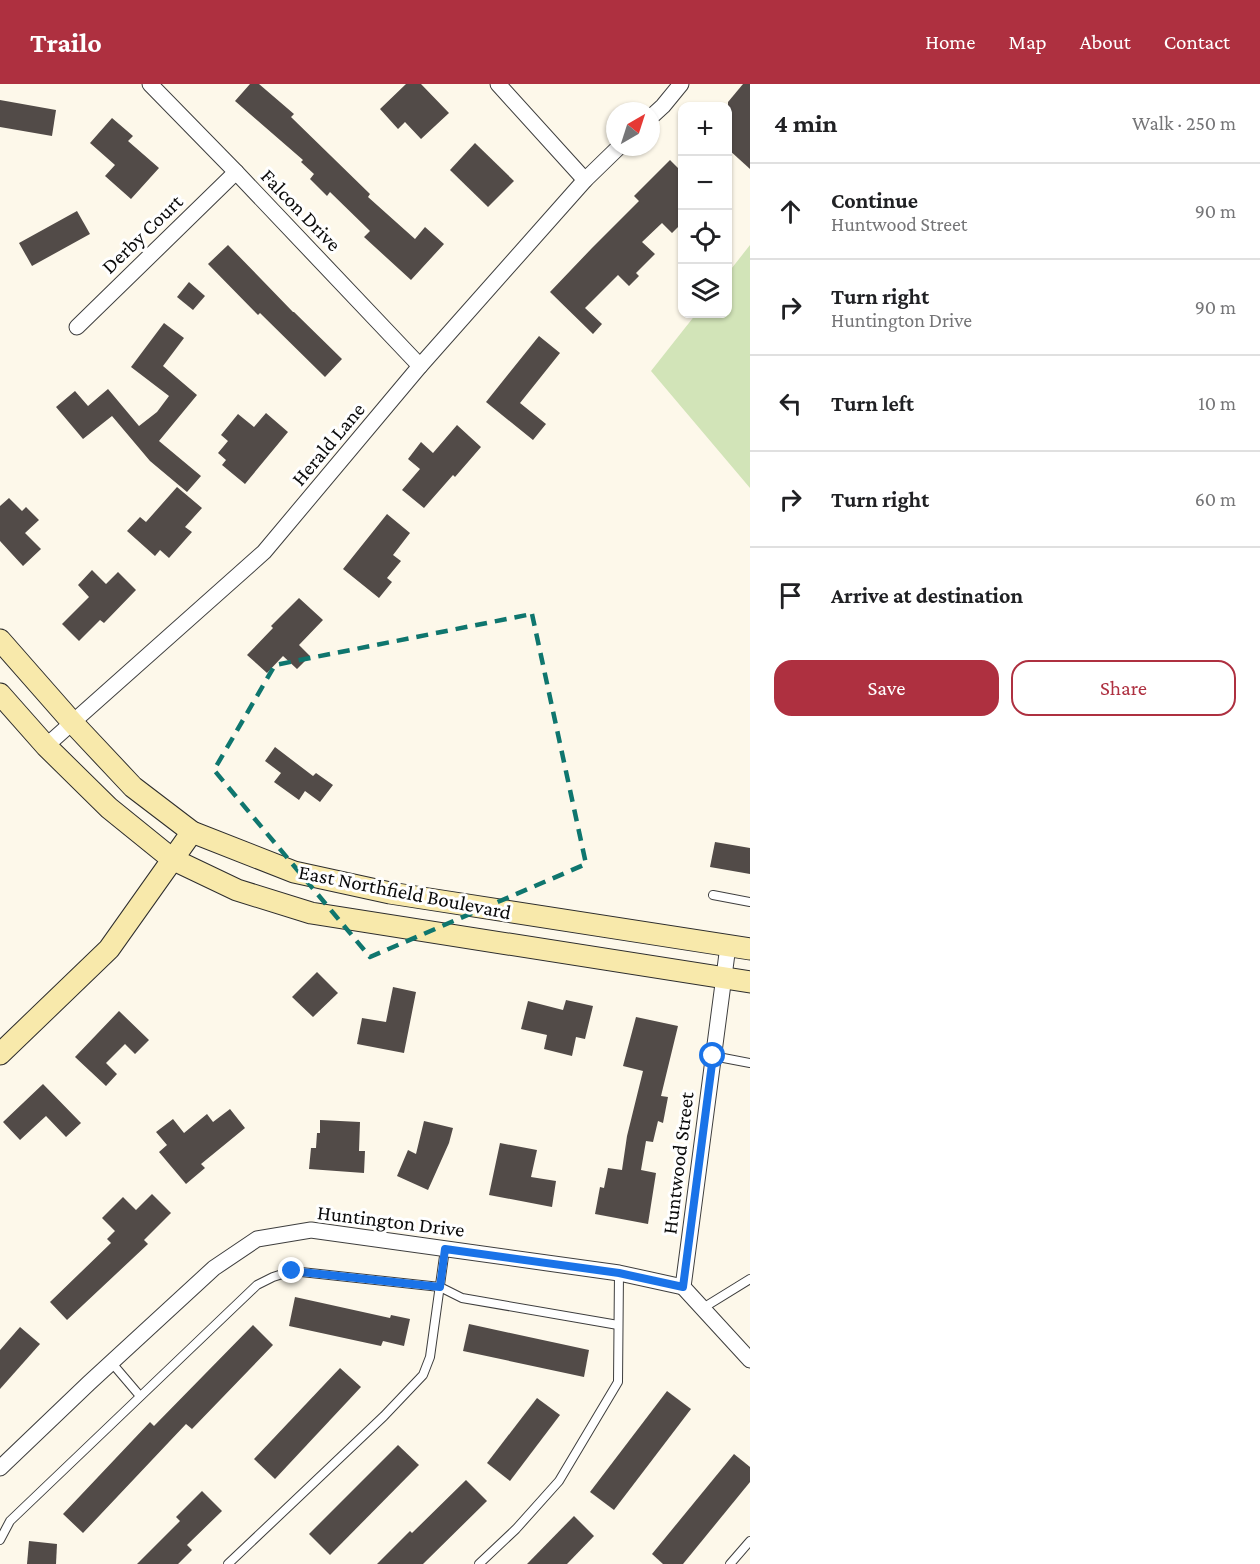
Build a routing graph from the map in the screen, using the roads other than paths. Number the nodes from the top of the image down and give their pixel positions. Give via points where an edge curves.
1 (150, 84) edge
2 (498, 84) edge
3 (681, 84) edge
4 (660, 109) edge
5 (610, 156) edge
6 (236, 172) junction
7 (585, 180) junction
8 (76, 327) dead end
9 (420, 366) junction
10 (0, 640) edge
11 (0, 694) edge
12 (72, 722) junction
13 (46, 746) junction
14 (192, 832) junction
15 (172, 860) junction
16 (713, 896) dead end
17 (750, 902) edge
18 (728, 946) junction
19 (750, 949) edge
20 (724, 978) junction
21 (750, 982) edge
22 (0, 1054) edge
23 (713, 1056) junction
24 (750, 1063) edge
25 (445, 1249) junction
26 (619, 1273) junction
27 (750, 1279) edge
28 (440, 1287) junction
29 (683, 1287) junction
30 (702, 1308) junction
31 (618, 1325) junction
32 (750, 1360) edge
33 (111, 1362) junction
34 (140, 1396) junction
35 (0, 1468) edge
36 (0, 1540) edge
37 (750, 1541) edge
38 (228, 1564) edge
39 (479, 1564) edge
40 (730, 1564) edge

1 - 6 street, Falcon Drive
2 - 7 street
3 - 4 street
5 - 7 street, Herald Lane
6 - 8 street, Derby Court
6 - 9 street, Falcon Drive
7 - 9 street, Herald Lane
9 - 12 street, Herald Lane via 264,552
10 - 12 main road, East Northfield Boulevard
11 - 13 main road, East Northfield Boulevard
12 - 13 street, Herald Lane
12 - 14 main road, East Northfield Boulevard via 133,787
13 - 15 main road, East Northfield Boulevard via 109,808
14 - 15 main road
14 - 18 main road, East Northfield Boulevard via 294,872 390,893
15 - 20 main road, East Northfield Boulevard via 237,890 311,913
15 - 22 main road via 109,949
16 - 17 lane
18 - 19 main road, East Northfield Boulevard
18 - 20 street, Huntwood Street
20 - 21 main road, East Northfield Boulevard
20 - 23 street, Huntwood Street
23 - 24 lane
23 - 29 street, Huntwood Street
25 - 26 street, Huntington Drive
25 - 28 lane
25 - 33 street, Huntington Drive via 311,1230 257,1239 214,1268
26 - 29 street, Huntington Drive
26 - 31 lane
27 - 30 lane
28 - 31 lane via 462,1298
28 - 34 lane via 292,1271 273,1277 256,1285
28 - 38 lane via 430,1357 423,1375
29 - 30 street
30 - 32 street
31 - 39 lane via 618,1382 559,1481
33 - 34 lane
33 - 35 street, Huntington Drive
34 - 36 lane via 10,1521
37 - 40 lane

